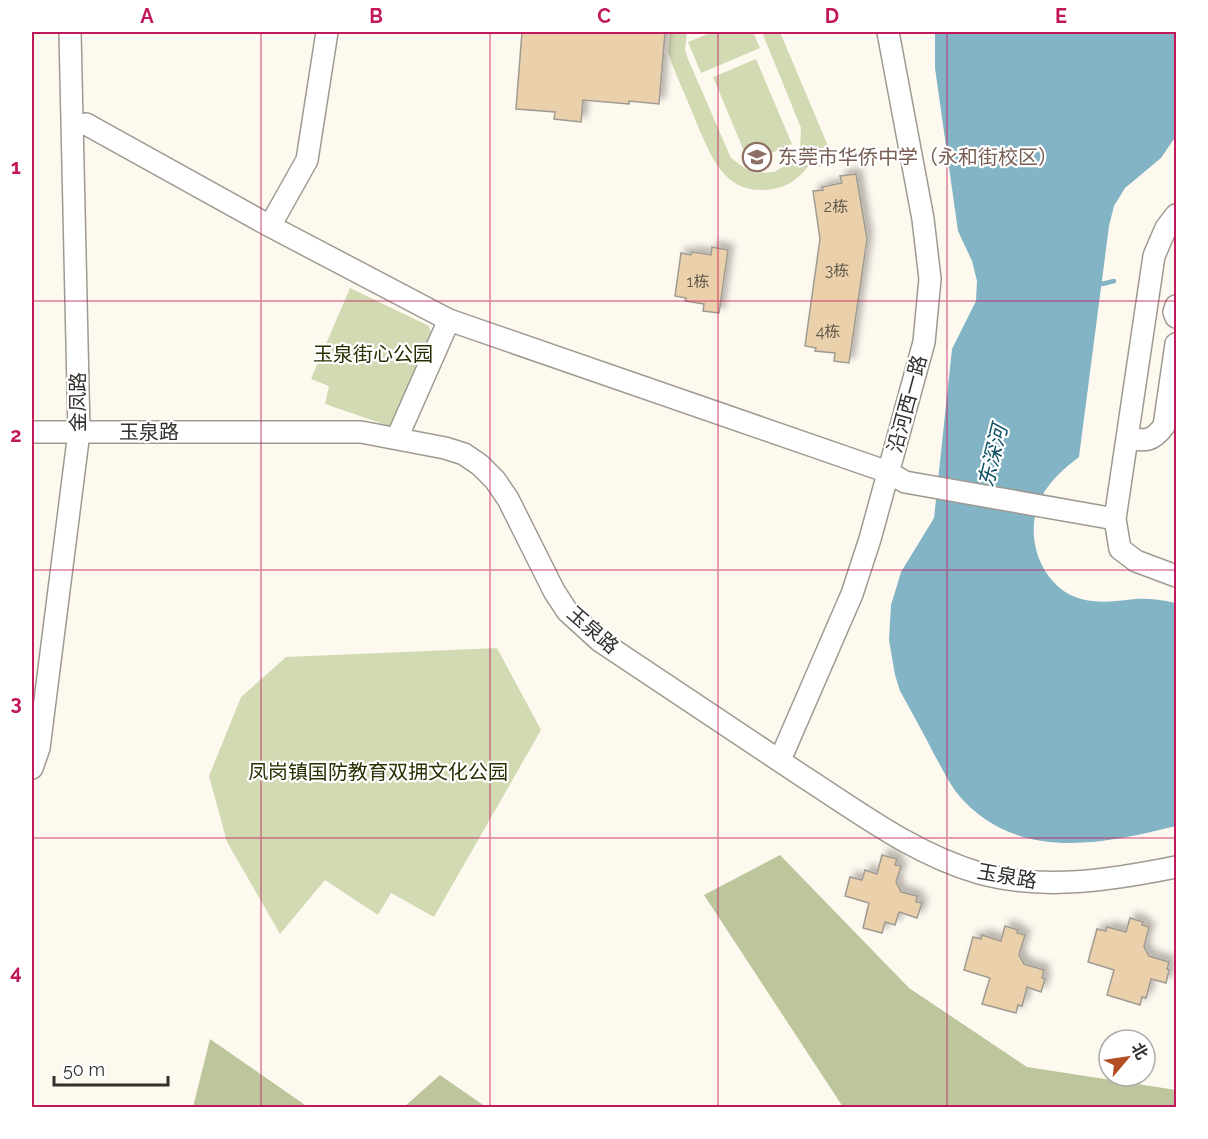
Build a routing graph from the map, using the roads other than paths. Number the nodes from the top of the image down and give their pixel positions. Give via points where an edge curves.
1 (70, 32) edge
2 (327, 32) edge
3 (888, 32) edge
4 (86, 123) dead end
5 (1176, 215) edge
6 (270, 226) junction
7 (1176, 306) edge
8 (1176, 317) edge
9 (449, 320) junction
10 (1176, 344) edge
11 (32, 432) edge
12 (79, 432) junction
13 (397, 438) junction
14 (1127, 438) junction
15 (888, 472) junction
16 (1115, 519) junction
17 (1176, 558) edge
18 (1155, 568) junction
19 (1176, 576) edge
20 (780, 760) junction
21 (32, 768) edge
22 (1176, 867) edge

1 - 12 street, 金凤路
2 - 6 street via 307,160
3 - 15 street, 沿河西一路 via 924,219 930,279 924,342
4 - 6 street
5 - 14 street via 1154,256
6 - 9 street
7 - 8 street
9 - 13 street
9 - 15 street
10 - 14 street via 1164,426 1145,441
11 - 12 street, 玉泉路
12 - 13 street, 玉泉路 via 325,431
12 - 21 street, 金凤路 via 39,748
13 - 20 street, 玉泉路 via 444,447 480,465 508,499 554,591 582,626
14 - 16 street
15 - 16 street via 905,482
15 - 20 street, 沿河西一路 via 852,594
16 - 18 street via 1120,549
17 - 18 street
18 - 19 street
20 - 22 street, 玉泉路 via 916,849 980,873 1014,880 1090,882

